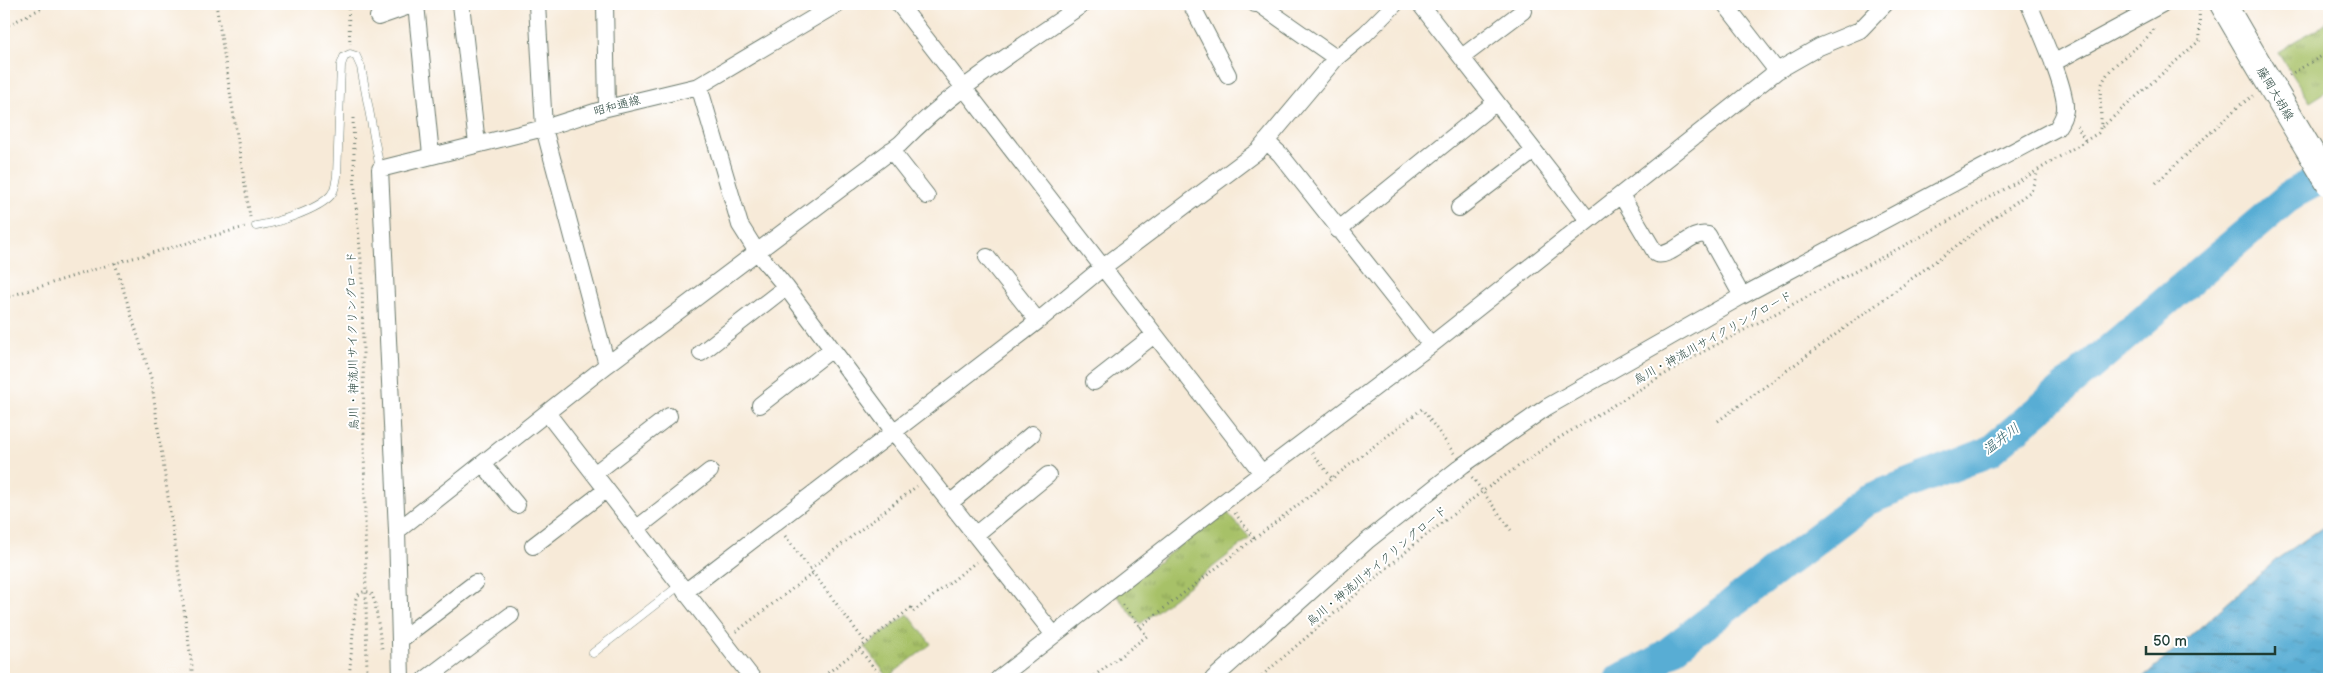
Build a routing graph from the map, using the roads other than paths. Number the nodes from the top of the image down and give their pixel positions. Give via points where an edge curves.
1 (415, 4) edge
2 (460, 4) edge
3 (537, 4) edge
4 (605, 4) edge
5 (837, 4) edge
6 (898, 4) edge
7 (1083, 4) edge
8 (1191, 4) edge
9 (1255, 4) edge
10 (1395, 4) edge
11 (1420, 4) edge
12 (1725, 4) edge
13 (2029, 4) edge
14 (2162, 4) edge
15 (2222, 4) edge
16 (1879, 6) edge
17 (1524, 11) dead end
18 (378, 17) dead end
19 (1336, 58) junction
20 (1462, 58) junction
21 (2052, 63) junction
22 (1776, 71) junction
23 (1228, 75) dead end
24 (699, 86) junction
25 (963, 89) junction
26 (1496, 102) junction
27 (607, 108) junction
28 (544, 128) junction
29 (1266, 142) junction
30 (477, 144) junction
31 (891, 150) junction
32 (1534, 150) junction
33 (431, 155) junction
34 (380, 169) junction
35 (2329, 183) edge
36 (1621, 195) junction
37 (927, 196) dead end
38 (1459, 208) dead end
39 (1588, 220) junction
40 (256, 226) road end
41 (1338, 230) junction
42 (757, 252) junction
43 (986, 257) dead end
44 (1102, 268) junction
45 (786, 287) junction
46 (1742, 296) junction
47 (1038, 321) junction
48 (1154, 335) junction
49 (1431, 345) junction
50 (832, 349) junction
51 (701, 353) dead end
52 (607, 365) junction
53 (1094, 382) dead end
54 (760, 405) dead end
55 (547, 413) junction
56 (669, 416) dead end
57 (894, 432) junction
58 (1032, 434) dead end
59 (483, 464) junction
60 (710, 471) dead end
61 (1262, 473) junction
62 (594, 474) junction
63 (1048, 475) dead end
64 (606, 490) junction
65 (950, 503) junction
66 (517, 505) dead end
67 (636, 529) junction
68 (397, 531) junction
69 (975, 534) junction
70 (533, 546) dead end
71 (475, 583) dead end
72 (683, 589) junction
73 (511, 615) dead end
74 (1054, 635) junction
75 (400, 640) junction
76 (593, 653) dead end
77 (745, 676) edge
78 (401, 679) edge
79 (426, 679) edge
80 (998, 679) edge
81 (1212, 679) edge

1 - 18 street
1 - 33 street
2 - 30 street
3 - 28 street
4 - 27 street
5 - 24 street, 昭和通線
6 - 25 street
7 - 25 street
8 - 23 street
9 - 19 street via 1260,4
10 - 19 street
11 - 20 street
12 - 22 street
13 - 21 street
14 - 21 street
15 - 35 main road, 藤岡大胡線, bridge
16 - 22 street via 1860,30 1819,47
17 - 20 street
19 - 29 street
20 - 26 street
21 - 46 street via 2065,109 2057,128
22 - 36 street
24 - 27 street, 昭和通線
24 - 42 street via 740,225
25 - 31 street via 922,120
25 - 44 street
26 - 32 street
26 - 41 street
27 - 28 street, 昭和通線
28 - 30 street, 昭和通線
28 - 52 street
29 - 41 street via 1280,154
29 - 44 street
30 - 33 street, 昭和通線
31 - 37 street
31 - 42 street
32 - 38 street
32 - 39 street
33 - 34 street, 昭和通線
34 - 40 lane via 361,66 356,56 350,54 344,57 341,65 338,176 333,193 321,203 270,224
34 - 68 street
36 - 39 street
36 - 46 street via 1656,254 1667,253 1700,235 1708,235
39 - 49 street
41 - 49 street
42 - 45 street
42 - 52 street
43 - 47 street
44 - 47 street
44 - 48 street
45 - 50 street
45 - 51 street
46 - 81 street via 1547,407 1463,465 1367,541
47 - 57 street
48 - 53 street
48 - 61 street
49 - 61 street
50 - 54 street
50 - 57 street
52 - 55 street
55 - 59 street
55 - 62 street
56 - 62 street
57 - 65 street
57 - 72 street
58 - 65 street
59 - 66 street
59 - 68 street
60 - 67 street
61 - 74 street
62 - 64 street
63 - 69 street
64 - 67 street
64 - 70 street
65 - 69 street
67 - 72 street
68 - 75 street
69 - 74 street
71 - 75 street
72 - 76 lane
72 - 77 street via 724,642
73 - 79 street
74 - 80 street
75 - 78 street

